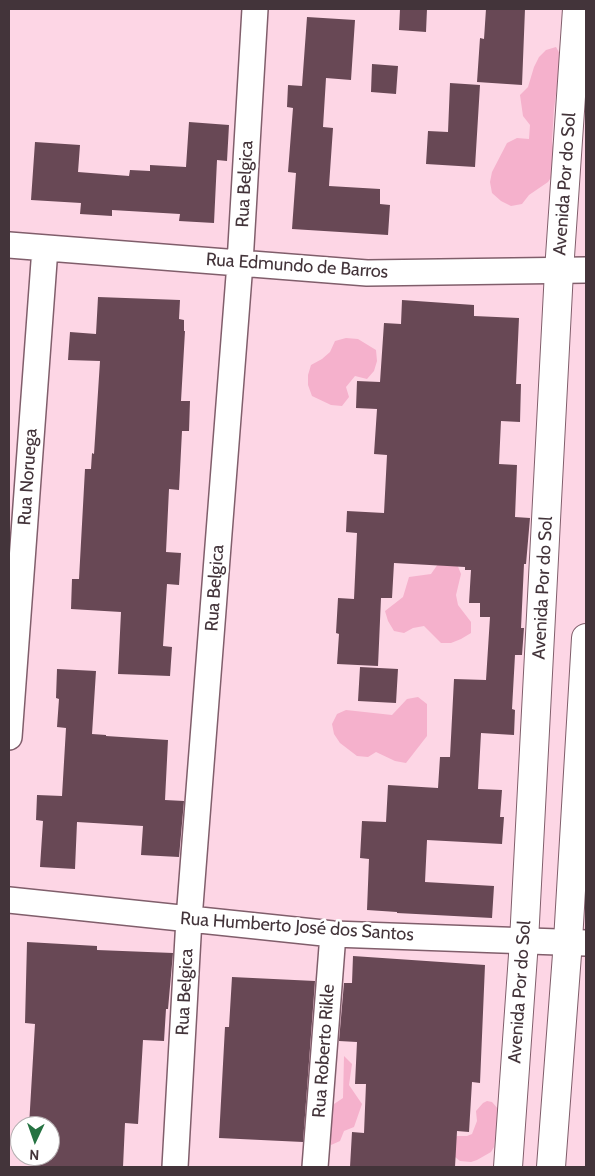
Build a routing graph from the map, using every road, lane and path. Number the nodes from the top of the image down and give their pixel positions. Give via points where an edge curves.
1 (255, 9) edge
2 (578, 9) edge
3 (9, 245) edge
4 (45, 248) junction
5 (240, 263) junction
6 (586, 270) edge
7 (560, 271) junction
8 (586, 638) edge
9 (9, 737) edge
10 (9, 900) edge
11 (189, 919) junction
12 (333, 934) junction
13 (524, 941) junction
14 (577, 942) edge
15 (176, 1167) edge
16 (315, 1167) edge
17 (508, 1167) edge
18 (551, 1167) edge

1 - 5 street, Rua Belgica
2 - 7 street, Avenida Por do Sol
3 - 4 street, Rua Edmundo de Barros
4 - 5 street, Rua Edmundo de Barros
4 - 9 street, Rua Noruega
5 - 7 street, Rua Edmundo de Barros via 367,273
5 - 11 street, Rua Belgica
6 - 7 street, Rua Edmundo de Barros
7 - 13 street, Avenida Por do Sol
8 - 14 street
10 - 11 street, Rua Humberto José dos Santos
11 - 12 street, Rua Humberto José dos Santos
11 - 15 street, Rua Belgica
12 - 13 street, Rua Humberto José dos Santos
12 - 16 street, Rua Roberto Rikle
13 - 14 street, Rua Humberto José dos Santos
13 - 17 street, Avenida Por do Sol
14 - 18 street

